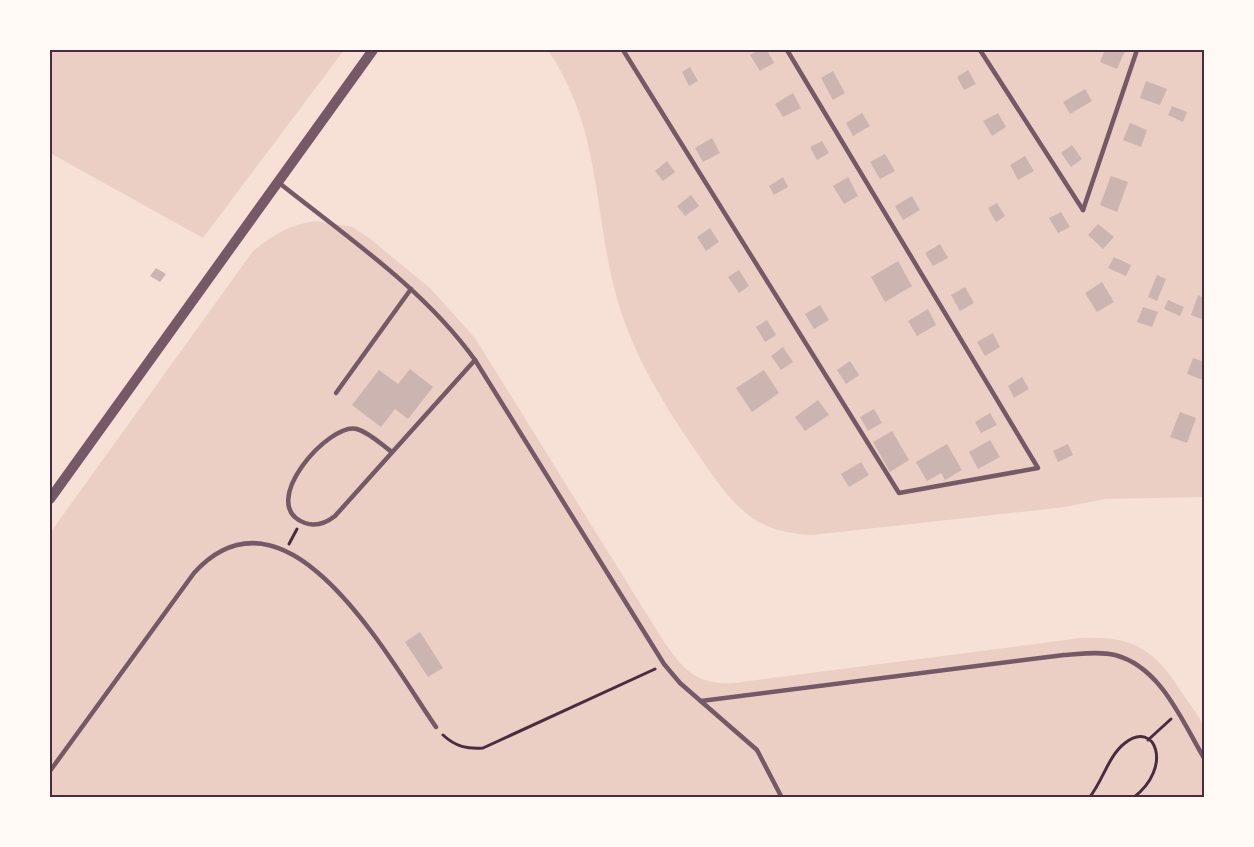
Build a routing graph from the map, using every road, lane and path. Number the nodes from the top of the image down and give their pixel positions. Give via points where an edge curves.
1 (373, 50) edge
2 (623, 50) edge
3 (787, 50) edge
4 (980, 50) edge
5 (1137, 50) edge
6 (278, 182) junction
7 (411, 289) junction
8 (475, 360) junction
9 (336, 393) dead end
10 (392, 452) junction
11 (50, 499) edge
12 (301, 522) junction
13 (285, 551) junction
14 (664, 664) junction
15 (700, 701) junction
16 (1177, 714) junction
17 (436, 727) joint
18 (1148, 740) junction
19 (1204, 758) edge
20 (50, 771) edge
21 (782, 798) edge
22 (1089, 798) edge
23 (1133, 798) edge

1 - 6 street
2 - 3 lane via 899,493 1038,468
4 - 5 lane via 1083,210
6 - 7 lane
6 - 11 street
7 - 8 lane via 443,318
7 - 9 lane
8 - 10 lane
8 - 14 lane
10 - 12 lane via 335,516 318,525
10 - 12 lane via 357,429 340,430 330,436 287,492 288,509
12 - 13 path
13 - 17 lane via 310,565 338,592
13 - 20 lane via 240,543 221,549 207,560
14 - 15 lane
14 - 17 path via 483,748 456,746
15 - 16 lane via 1092,653 1113,654 1134,662 1150,674
15 - 21 lane via 757,750
16 - 18 path
16 - 19 lane
18 - 22 path via 1134,737 1118,749
18 - 23 path via 1158,755 1157,768

